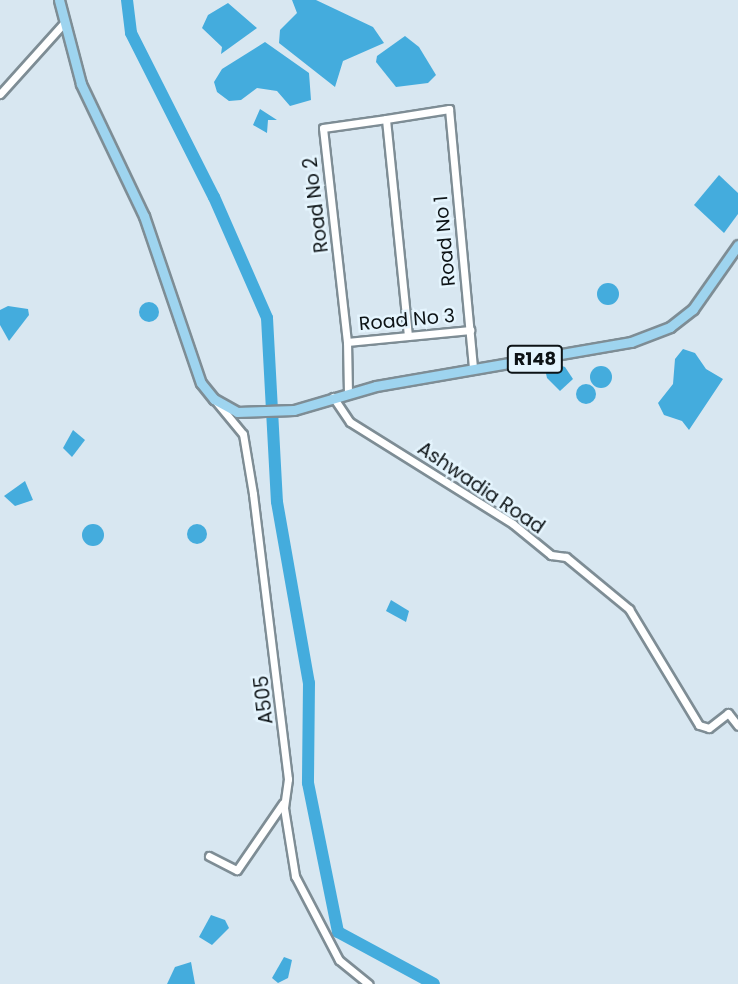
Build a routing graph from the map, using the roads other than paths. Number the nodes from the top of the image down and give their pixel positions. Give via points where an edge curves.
1 (59, 0) edge
2 (63, 24) junction
3 (0, 94) edge
4 (386, 119) junction
5 (738, 244) edge
6 (470, 331) junction
7 (408, 336) junction
8 (347, 342) junction
9 (473, 369) junction
10 (348, 393) junction
11 (333, 397) junction
12 (214, 399) junction
13 (738, 726) edge
14 (285, 800) junction
15 (209, 856) dead end
16 (369, 984) edge

1 - 2 main road, R148
2 - 3 street
2 - 12 main road, R148 via 103,136 144,216 201,383
4 - 6 street, Road No 1 via 449,109
4 - 7 street
4 - 8 street, Road No 2 via 323,128
5 - 9 main road, R148 via 692,309 670,327 631,342
6 - 7 street, Road No 3
6 - 9 street, Road No 1
7 - 8 street, Road No 3
8 - 10 street
9 - 10 main road, R148
10 - 11 main road, R148
11 - 12 main road, R148 via 294,410 237,412
11 - 13 street, Ashwadia Road via 350,422 513,524 551,555 566,557 628,610 699,725 709,728 728,713
12 - 14 street, A505 via 243,434 267,585 288,779
14 - 15 street via 237,870
14 - 16 street, A505 via 295,876 306,901 339,960

